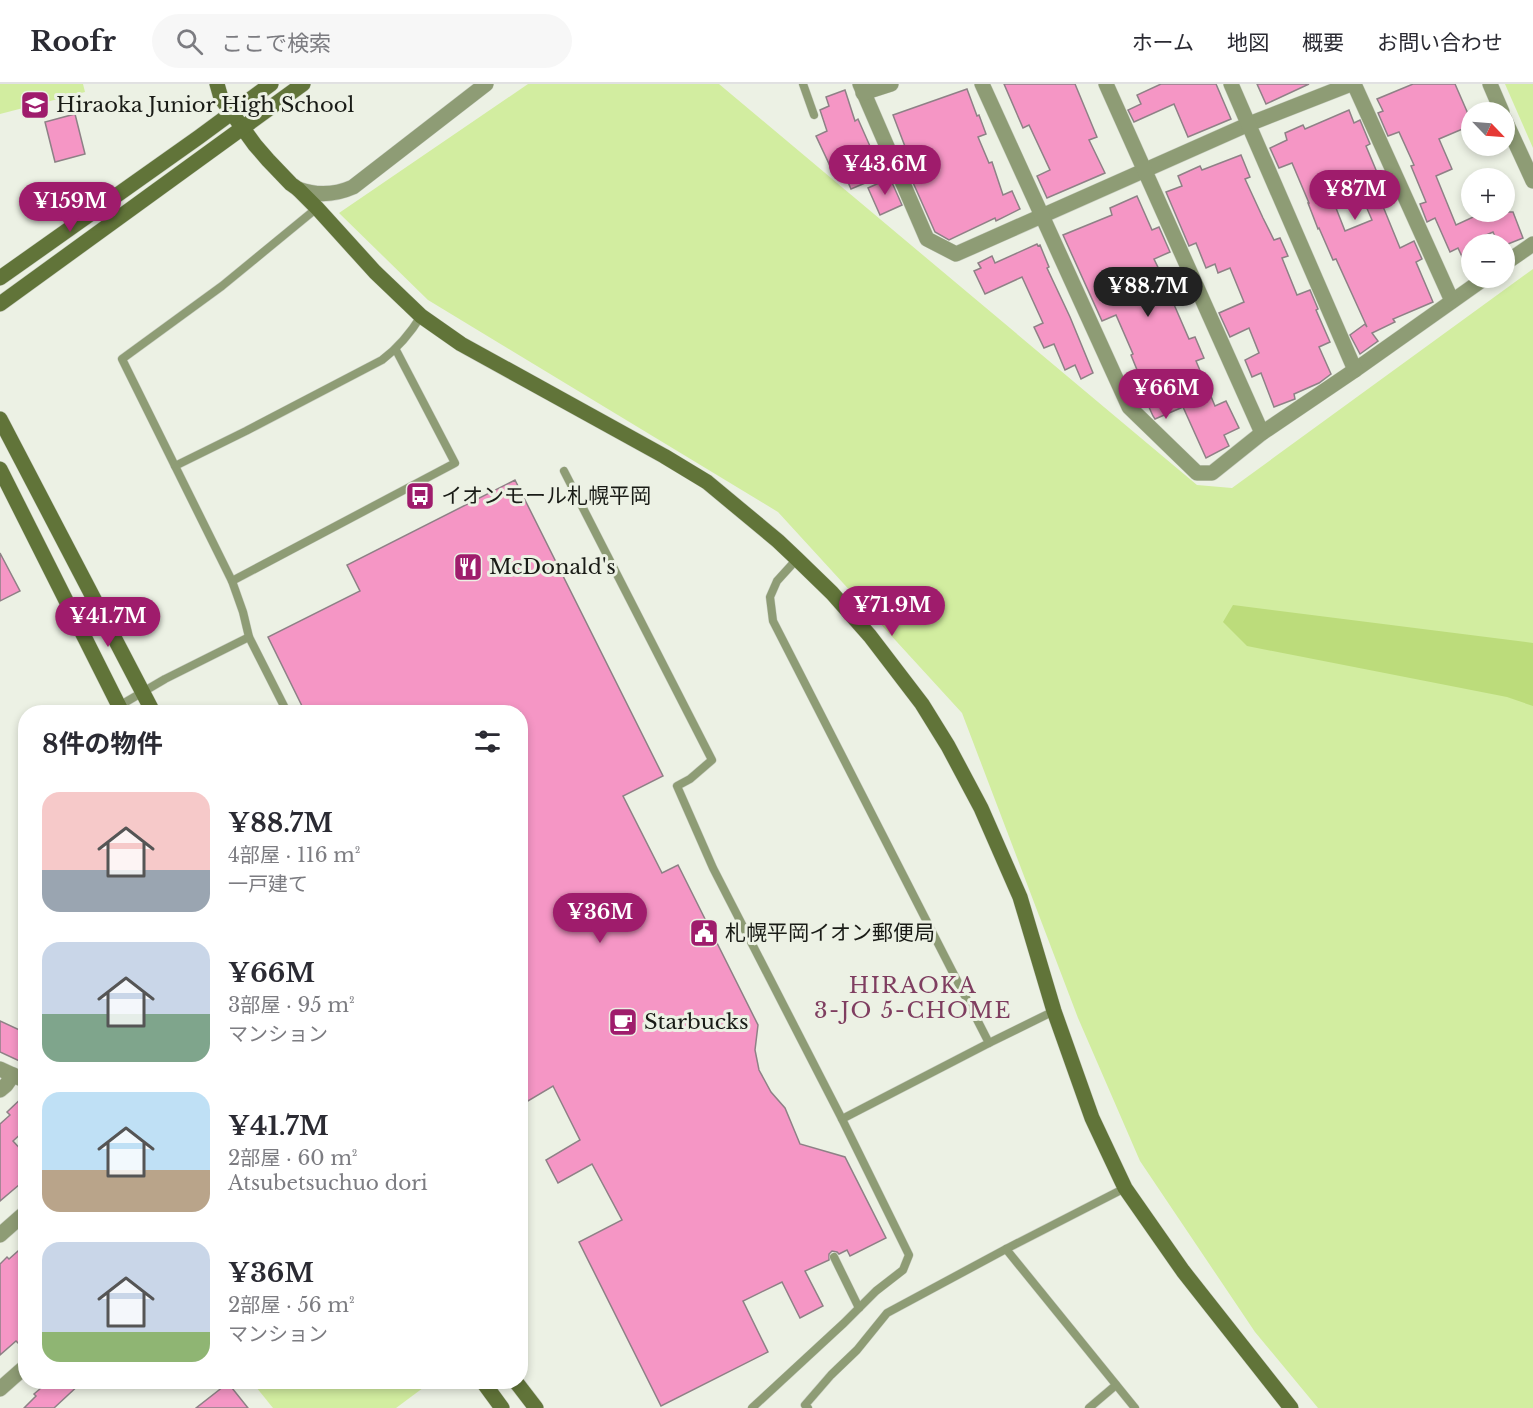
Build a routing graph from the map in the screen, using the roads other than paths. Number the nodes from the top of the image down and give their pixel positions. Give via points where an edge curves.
1 (217, 84) edge
2 (271, 84) edge
3 (303, 84) edge
4 (486, 84) edge
5 (803, 84) edge
6 (891, 84) edge
7 (982, 84) edge
8 (1106, 84) edge
9 (1232, 84) edge
10 (1353, 84) edge
11 (1490, 84) edge
12 (862, 89) edge
13 (1498, 102) edge
14 (232, 112) junction
15 (814, 115) dead end
16 (1249, 124) junction
17 (243, 127) junction
18 (1515, 142) edge
19 (1144, 170) junction
20 (1533, 181) edge
21 (298, 189) junction
22 (317, 208) junction
23 (1042, 217) junction
24 (1533, 244) edge
25 (1515, 256) edge
26 (0, 278) edge
27 (1471, 288) edge
28 (1452, 301) junction
29 (0, 304) edge
30 (421, 316) junction
31 (396, 350) junction
32 (1355, 370) junction
33 (0, 419) edge
34 (1262, 433) junction
35 (175, 466) junction
36 (0, 469) edge
37 (564, 471) dead end
38 (797, 559) junction
39 (232, 581) junction
40 (249, 637) junction
41 (141, 693) junction
42 (118, 705) edge
43 (125, 705) edge
44 (149, 705) edge
45 (283, 705) edge
46 (1054, 1011) junction
47 (989, 1043) junction
48 (13, 1075) edge
49 (0, 1090) edge
50 (842, 1119) junction
51 (1125, 1188) junction
52 (18, 1219) edge
53 (0, 1235) edge
54 (1006, 1249) junction
55 (834, 1257) dead end
56 (859, 1308) junction
57 (18, 1373) edge
58 (1116, 1385) junction
59 (0, 1389) edge
60 (488, 1389) edge
61 (521, 1389) edge
62 (502, 1408) edge
63 (536, 1408) edge
64 (752, 1408) edge
65 (808, 1408) edge
66 (1089, 1408) edge
67 (1135, 1408) edge
68 (1292, 1408) edge

1 - 14 street via 221,98
2 - 14 street
3 - 17 street
4 - 21 street via 353,186 325,195
5 - 15 lane
6 - 12 street
7 - 23 street
8 - 19 street
9 - 16 street
10 - 16 street
10 - 28 street
11 - 13 street
12 - 23 street via 927,239 956,254
14 - 17 street
14 - 26 street
16 - 19 street
16 - 32 street
17 - 21 street via 268,160
17 - 29 street
18 - 20 street
19 - 23 street
19 - 34 street
21 - 22 street
22 - 30 street
22 - 35 lane via 222,286 122,359
23 - 34 street via 1129,407 1197,473 1212,473
24 - 25 street
27 - 28 street
28 - 32 street
30 - 31 lane
30 - 38 street via 461,344 707,482
31 - 35 lane
31 - 39 lane via 455,462
32 - 34 street
33 - 41 street
35 - 39 lane
36 - 42 street
37 - 50 lane via 712,760 677,786 713,868
38 - 46 street via 870,636 922,704 948,746 981,808 1020,897
38 - 47 lane via 777,581 770,597 773,621
39 - 40 lane
40 - 41 lane
40 - 45 lane
41 - 43 lane
41 - 44 street
46 - 47 lane
46 - 51 street via 1092,1118
47 - 50 lane
48 - 49 street
50 - 56 lane via 909,1256 903,1270
51 - 54 lane
51 - 68 street via 1183,1271
52 - 53 street
54 - 58 lane
54 - 65 lane via 887,1313 805,1405
55 - 56 lane
56 - 64 lane
57 - 59 street
58 - 66 lane
58 - 67 lane
60 - 62 street
61 - 63 street

